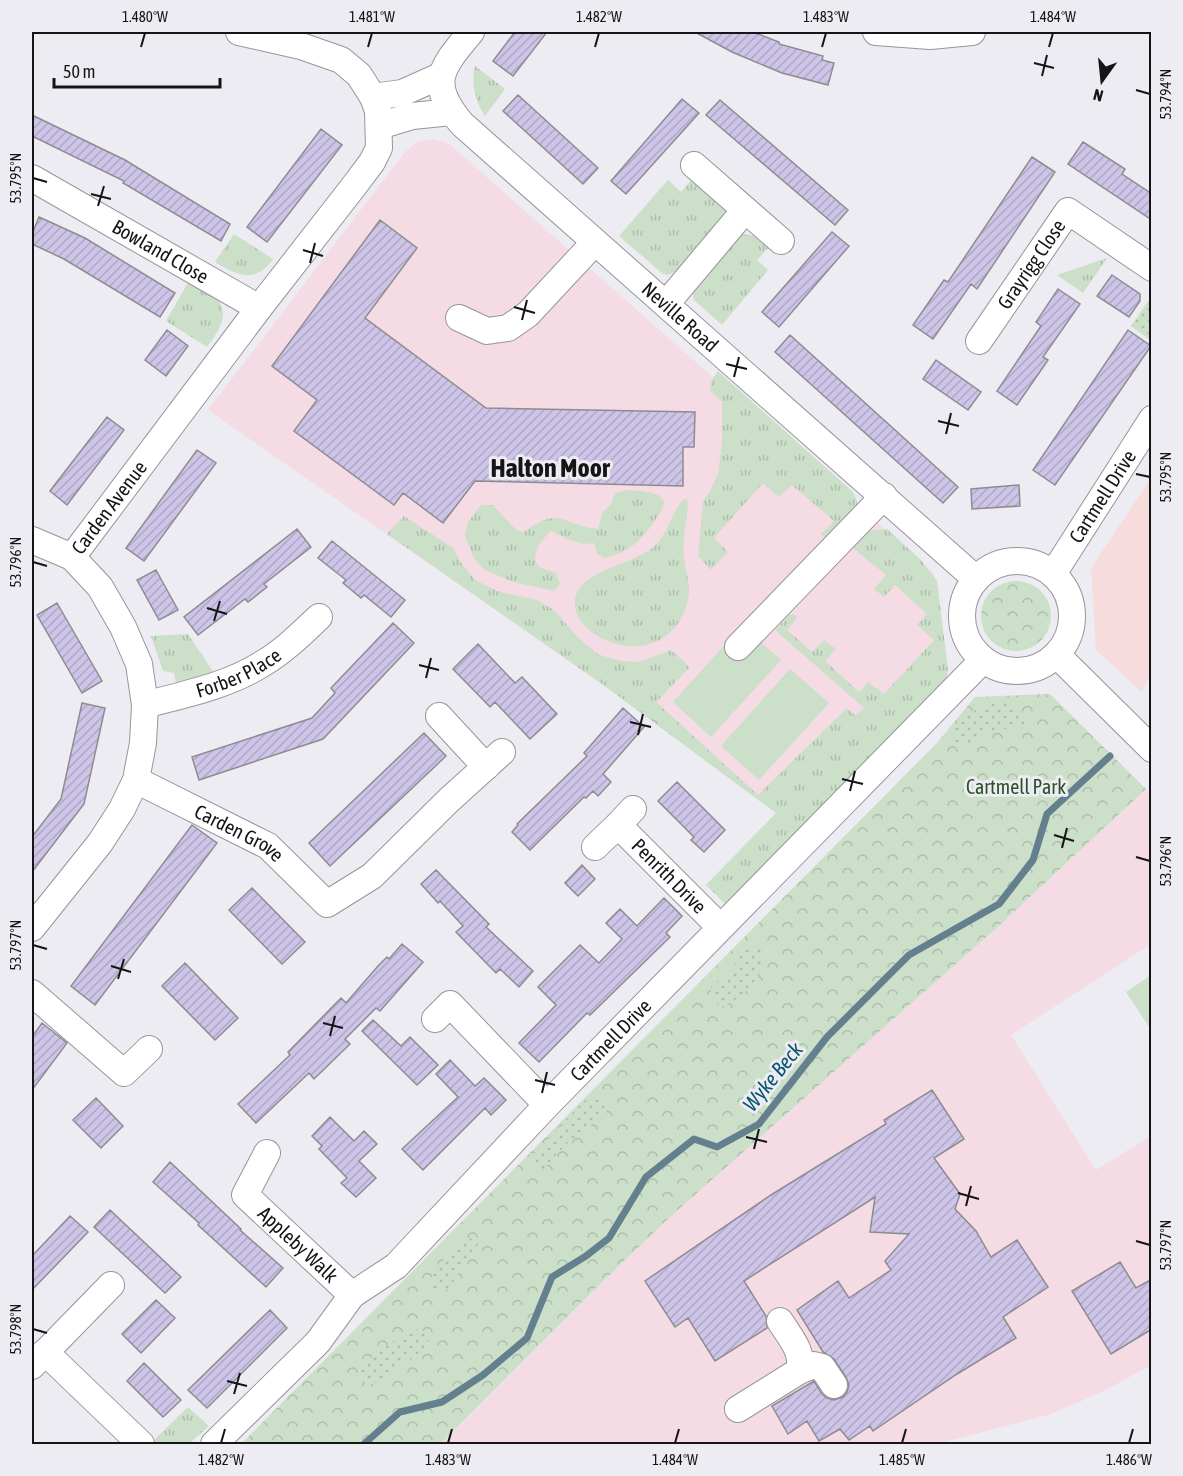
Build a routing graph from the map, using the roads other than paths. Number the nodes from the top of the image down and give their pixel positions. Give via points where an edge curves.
1 (239, 32) edge
2 (471, 32) edge
3 (876, 32) edge
4 (969, 32) edge
5 (321, 42) edge
6 (445, 94) junction
7 (377, 112) junction
8 (694, 165) dead end
9 (32, 178) edge
10 (746, 210) junction
11 (781, 241) dead end
12 (595, 242) junction
13 (1152, 268) edge
14 (666, 304) junction
15 (259, 308) junction
16 (459, 318) dead end
17 (979, 341) dead end
18 (1152, 419) edge
19 (884, 496) junction
20 (32, 540) edge
21 (72, 556) junction
22 (1053, 573) junction
23 (976, 579) junction
24 (319, 617) dead end
25 (738, 647) dead end
26 (1057, 656) junction
27 (983, 660) junction
28 (145, 705) junction
29 (439, 716) dead end
30 (1152, 749) edge
31 (136, 780) junction
32 (595, 848) dead end
33 (32, 927) edge
34 (720, 927) junction
35 (32, 993) edge
36 (449, 1005) dead end
37 (149, 1049) dead end
38 (547, 1105) junction
39 (267, 1153) dead end
40 (111, 1284) dead end
41 (352, 1295) junction
42 (780, 1321) dead end
43 (38, 1359) edge
44 (799, 1371) junction
45 (834, 1385) dead end
46 (738, 1409) dead end
47 (141, 1444) edge
48 (214, 1444) edge

1 - 5 street
2 - 6 street via 447,60
3 - 4 street via 930,36
5 - 7 street via 359,75
6 - 7 street via 402,93
6 - 7 street via 412,116
6 - 12 street, Neville Road via 487,146
7 - 15 street, Carden Avenue via 379,148 372,162
8 - 10 street
9 - 15 street, Bowland Close
10 - 11 street
10 - 14 street
12 - 14 street, Neville Road
12 - 16 street via 528,314 508,328 486,331
13 - 17 street, Grayrigg Close via 1068,211
14 - 19 street, Neville Road
15 - 21 street, Carden Avenue
18 - 22 street, Cartmell Drive
19 - 23 street, Neville Road
19 - 25 street
20 - 21 street
21 - 28 street, Carden Avenue via 100,588 123,627 139,664
22 - 23 street via 1022,561 1005,562
22 - 26 street via 1065,587 1073,623
23 - 27 street via 962,609 963,628 970,646
24 - 28 street, Forber Place via 278,654 250,671 221,684
26 - 27 street via 1043,666 1021,672 996,668
26 - 30 street
27 - 34 street, Cartmell Drive
28 - 31 street, Carden Avenue
29 - 31 street, Carden Grove via 494,760 327,914 268,846
31 - 33 street, Carden Avenue via 100,843
32 - 34 street, Penrith Drive via 626,817
34 - 38 street, Cartmell Drive
35 - 37 street via 124,1073
36 - 38 street
38 - 41 street, Cartmell Drive via 396,1266
39 - 41 street, Appleby Walk via 241,1192
40 - 43 street
41 - 48 street, Cartmell Drive via 318,1342
42 - 44 street via 800,1354
43 - 47 street
44 - 45 street via 822,1366
44 - 46 street

